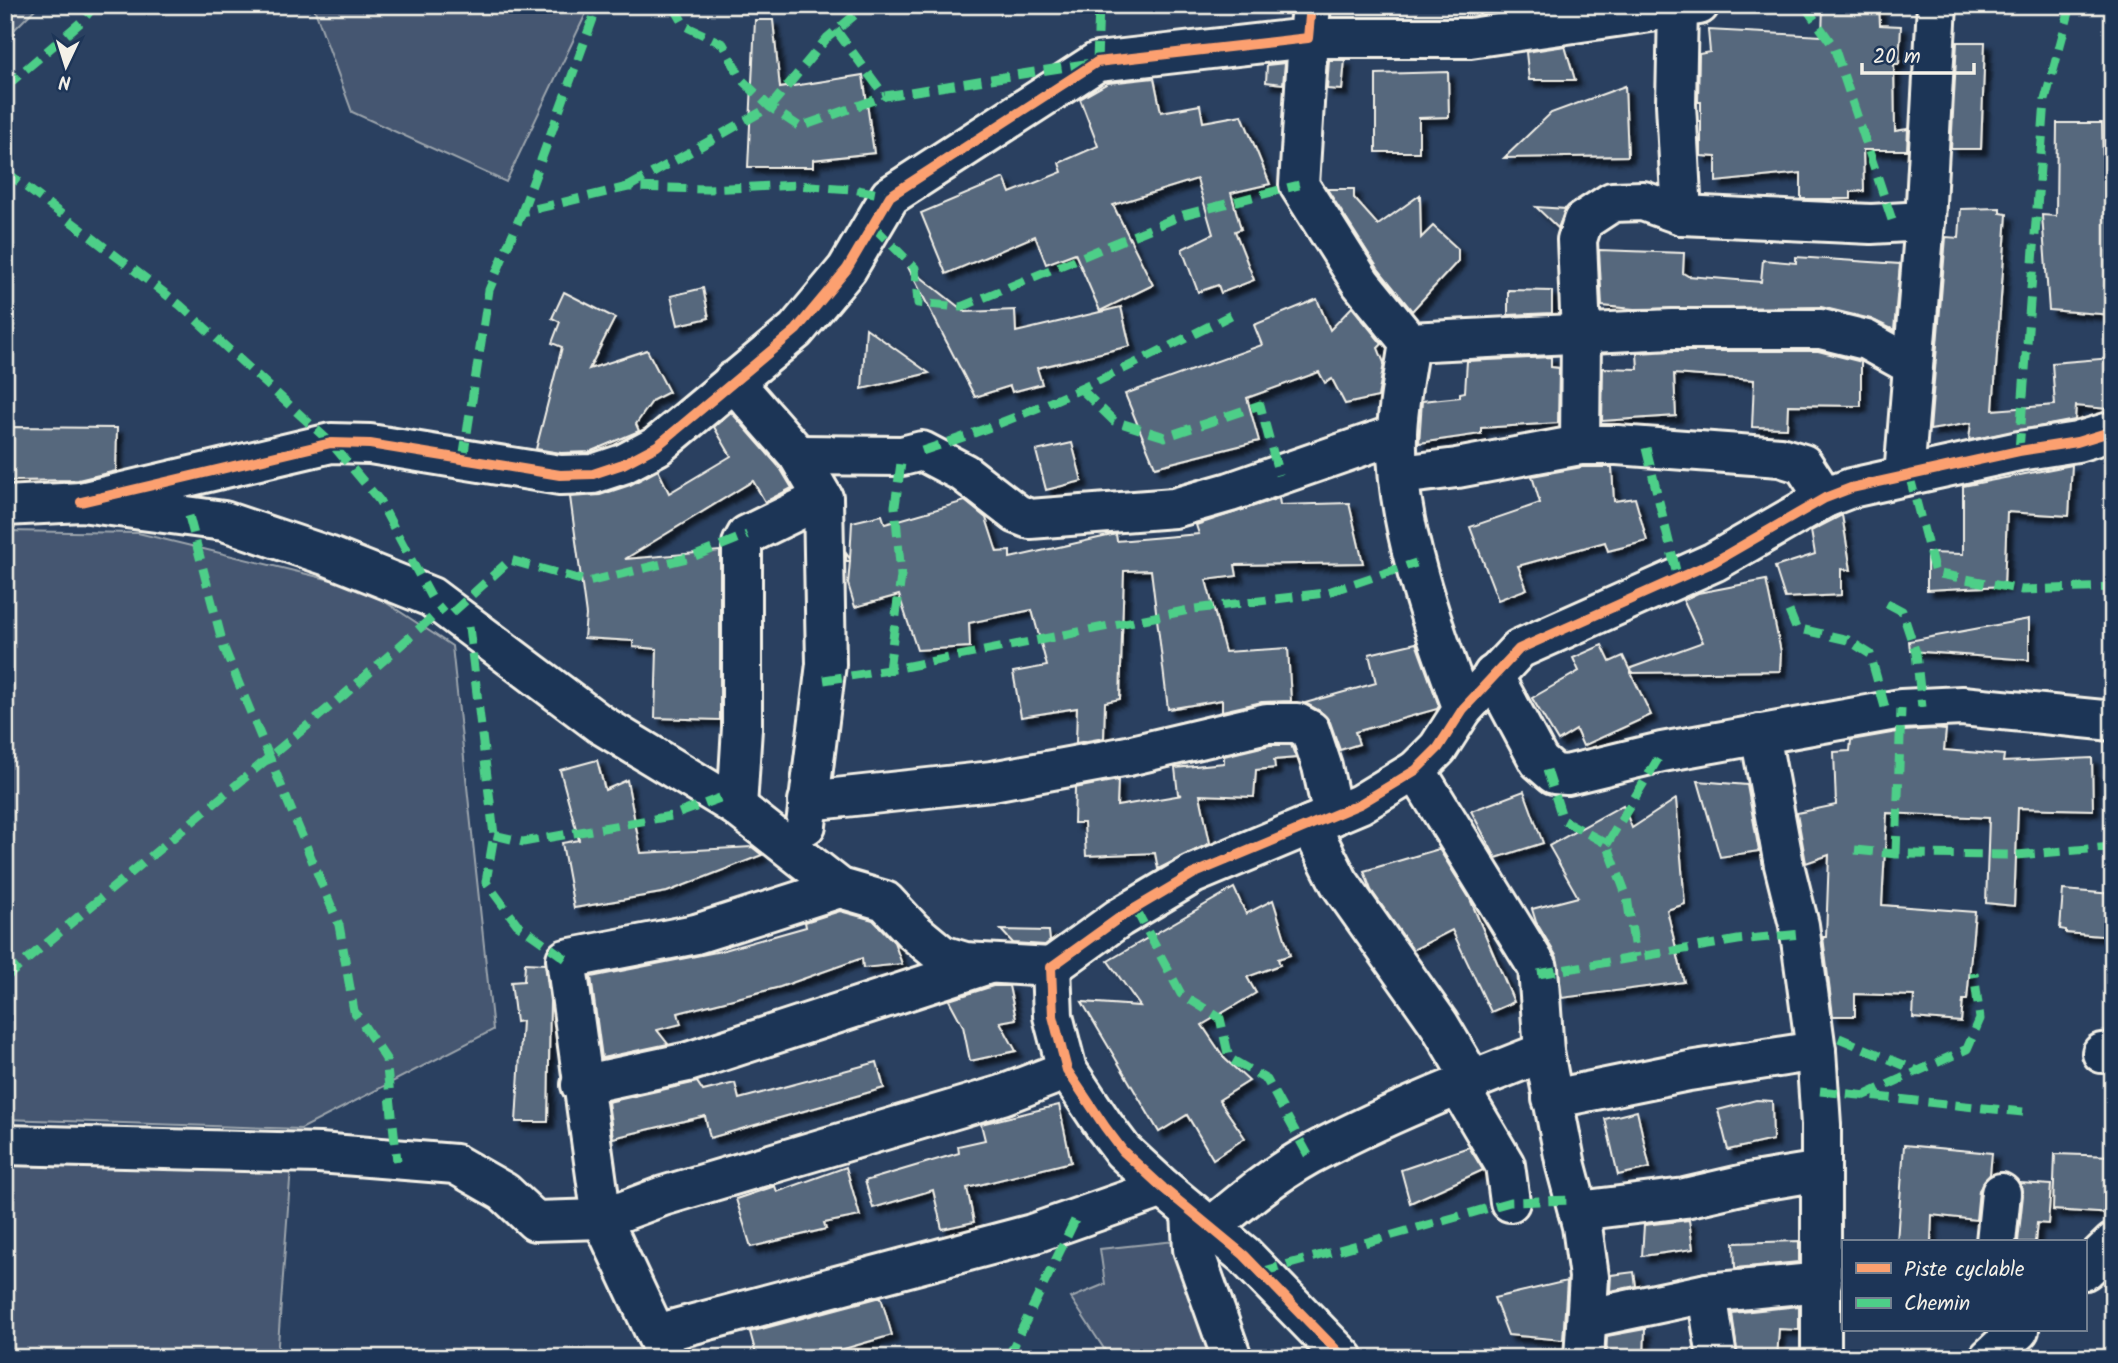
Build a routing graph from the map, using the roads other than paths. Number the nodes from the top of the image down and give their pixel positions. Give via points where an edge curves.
1 (1937, 5) edge
2 (1688, 6) edge
3 (1309, 22) edge
4 (1682, 215) junction
5 (1925, 220) junction
6 (1581, 334) junction
7 (1409, 342) junction
8 (1911, 365) junction
9 (733, 381) junction
10 (1397, 434) junction
11 (2111, 436) edge
12 (1580, 445) junction
13 (798, 455) junction
14 (1401, 475) junction
15 (1904, 476) junction
16 (823, 498) junction
17 (1825, 498) junction
18 (82, 502) junction
19 (5, 506) edge
20 (1493, 675) junction
21 (1463, 709) junction
22 (2113, 721) edge
23 (1760, 734) junction
24 (1416, 770) junction
25 (808, 801) junction
26 (737, 807) junction
27 (1321, 821) junction
28 (802, 862) junction
29 (840, 888) junction
30 (988, 964) junction
31 (1051, 967) junction
32 (1816, 1051) junction
33 (1544, 1052) junction
34 (1066, 1070) junction
35 (1472, 1080) junction
36 (581, 1084) junction
37 (1552, 1099) junction
38 (5, 1145) edge
39 (1821, 1171) junction
40 (1163, 1188) junction
41 (2001, 1192) dead end
42 (1510, 1202) dead end
43 (1578, 1211) junction
44 (602, 1219) junction
45 (1201, 1220) junction
46 (1996, 1240) edge
47 (2113, 1242) edge
48 (2086, 1269) edge
49 (1822, 1282) junction
50 (1707, 1293) junction
51 (1588, 1318) junction
52 (1987, 1332) edge
53 (2017, 1332) edge
54 (662, 1346) edge
55 (1232, 1358) edge
56 (1344, 1358) edge
57 (1584, 1358) edge
58 (1717, 1358) edge
59 (1821, 1358) edge
60 (1987, 1358) edge

1 - 5 street
2 - 3 street via 1470,38
2 - 4 street via 1676,104
3 - 7 street via 1299,185 1361,283
3 - 9 street via 1097,62 890,196 847,269 796,330
4 - 5 street via 1871,224
4 - 6 street via 1643,201 1612,202 1583,221 1577,240
5 - 8 street
6 - 7 street
6 - 8 street via 1821,329 1866,340
6 - 12 street
7 - 10 street
8 - 15 street
9 - 13 street
9 - 18 street via 657,446 593,474 560,475 370,444 331,443
10 - 13 street via 1174,508 1030,519 964,473 922,451 858,458
10 - 14 street
11 - 15 street
12 - 14 street
12 - 17 street via 1780,457 1803,464
13 - 16 street
14 - 21 street via 1407,522 1432,626
15 - 17 street
16 - 25 street via 827,664
16 - 26 street via 747,535 742,544
17 - 20 street via 1714,562 1520,649
18 - 19 street
18 - 26 street via 224,521 431,597 600,724
20 - 21 street
20 - 23 street via 1539,761 1554,774
21 - 24 street via 1438,748
22 - 23 street via 1962,706 1872,712
23 - 32 street via 1799,925
24 - 27 street
24 - 33 street via 1538,968
25 - 27 street via 992,781 1283,721 1310,730 1322,765
25 - 28 street
26 - 28 street
27 - 31 street via 1193,874 1119,918
27 - 35 street via 1339,882 1439,1024
28 - 29 street
29 - 30 street via 885,901 942,955
29 - 36 street via 696,934 566,959
30 - 31 street
30 - 36 street via 688,1062
31 - 34 street via 1052,1016
32 - 37 street
32 - 39 street
33 - 35 street
33 - 37 street
34 - 40 street via 1123,1150
34 - 44 street via 1002,1095 663,1196
35 - 42 street via 1466,1099 1505,1165
35 - 45 street via 1308,1155
36 - 44 street
37 - 43 street
38 - 44 street via 319,1153 455,1164 504,1192 535,1221
39 - 43 street via 1685,1198
39 - 49 street
40 - 45 street
40 - 54 street via 1032,1234
41 - 46 street
43 - 51 street via 1589,1277
44 - 54 street
45 - 55 street via 1193,1249
45 - 56 street via 1244,1255
47 - 48 street
49 - 50 street
49 - 59 street
50 - 51 street
50 - 58 street
51 - 57 street
52 - 60 street
53 - 60 street

